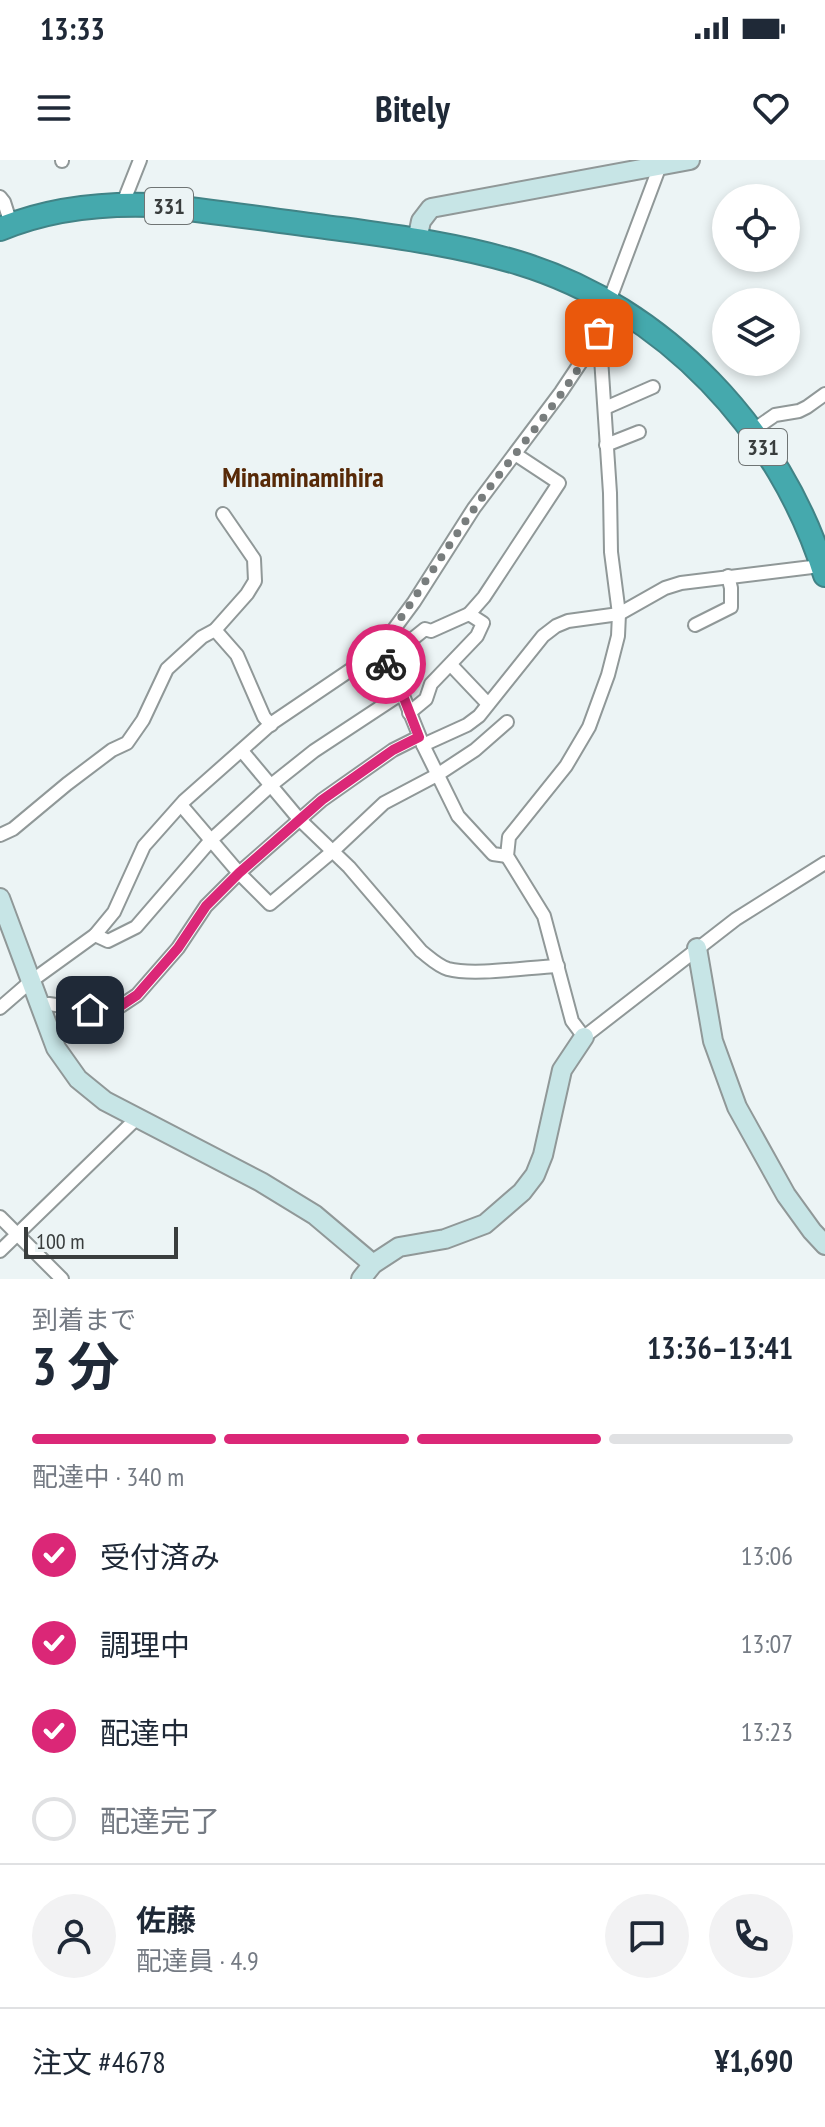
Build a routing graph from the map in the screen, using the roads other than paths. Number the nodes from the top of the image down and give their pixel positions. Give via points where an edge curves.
1 (140, 160) edge
2 (690, 160) edge
3 (661, 163) edge
4 (0, 197) edge
5 (123, 203) junction
6 (6, 226) edge
7 (417, 240) junction
8 (610, 302) junction
9 (593, 344) junction
10 (653, 387) dead end
11 (825, 394) edge
12 (605, 408) junction
13 (752, 431) junction
14 (639, 432) dead end
15 (606, 445) junction
16 (515, 454) junction
17 (223, 514) dead end
18 (824, 570) edge
19 (728, 576) junction
20 (469, 614) junction
21 (619, 614) junction
22 (695, 625) dead end
23 (215, 630) junction
24 (381, 657) junction
25 (451, 665) junction
26 (402, 693) junction
27 (488, 704) junction
28 (409, 713) junction
29 (507, 722) dead end
30 (271, 725) junction
31 (421, 741) junction
32 (242, 751) junction
33 (437, 775) junction
34 (270, 786) junction
35 (181, 805) junction
36 (299, 819) junction
37 (0, 835) edge
38 (211, 840) junction
39 (333, 851) junction
40 (507, 856) junction
41 (825, 863) edge
42 (239, 873) junction
43 (0, 898) edge
44 (95, 935) junction
45 (697, 948) junction
46 (558, 966) junction
47 (30, 982) junction
48 (39, 1006) junction
49 (0, 1008) edge
50 (584, 1037) junction
51 (137, 1118) junction
52 (0, 1217) edge
53 (17, 1235) junction
54 (825, 1245) edge
55 (0, 1251) edge
56 (367, 1272) edge
57 (62, 1279) edge

1 - 5 street
2 - 3 street
3 - 7 street via 431,208
3 - 8 street
4 - 6 street
5 - 6 highway, 331 via 49,213
5 - 7 highway, 331
7 - 8 highway, 331 via 522,264
8 - 9 street
8 - 13 highway, 331 via 682,355
9 - 12 street via 601,358
9 - 16 street
10 - 12 street
11 - 13 street
12 - 15 street
13 - 18 highway, 331 via 787,487
14 - 15 street
15 - 21 street
16 - 20 street via 559,483
16 - 24 street via 474,508
17 - 23 street via 254,559 255,581
18 - 19 street
19 - 21 street via 673,585
19 - 22 street via 731,607
20 - 24 street via 425,629
20 - 25 street via 482,620 482,628
21 - 27 street via 556,626
21 - 40 street via 608,675 589,727 566,766 509,837
23 - 30 street via 237,655
23 - 37 street via 167,669 127,743
24 - 26 street
24 - 30 street
25 - 27 street
25 - 28 street
26 - 28 street
26 - 34 street
27 - 31 street via 467,725
28 - 31 street
29 - 33 street
30 - 32 street
31 - 33 street
31 - 36 street via 393,750
32 - 34 street
32 - 35 street
33 - 39 street via 384,803
33 - 40 street via 458,816 493,854
34 - 36 street
34 - 38 street
35 - 38 street
35 - 44 street via 144,846 114,912
36 - 39 street
36 - 42 street
38 - 42 street
38 - 44 street via 136,927 108,941
39 - 42 street via 270,904
39 - 46 street via 434,962 470,971
40 - 46 street via 544,916
41 - 45 street
42 - 48 street via 206,906 137,995 116,1009
43 - 47 street
44 - 47 street
45 - 50 street
45 - 54 street via 713,1041 737,1107 786,1195
46 - 50 street via 572,1021
47 - 48 street
47 - 49 street
48 - 51 street via 56,1048 78,1079
50 - 56 street via 562,1070 543,1155 522,1192 485,1224 445,1239 399,1247
51 - 53 street
51 - 56 street via 315,1215
52 - 53 street
53 - 55 street
53 - 57 street

